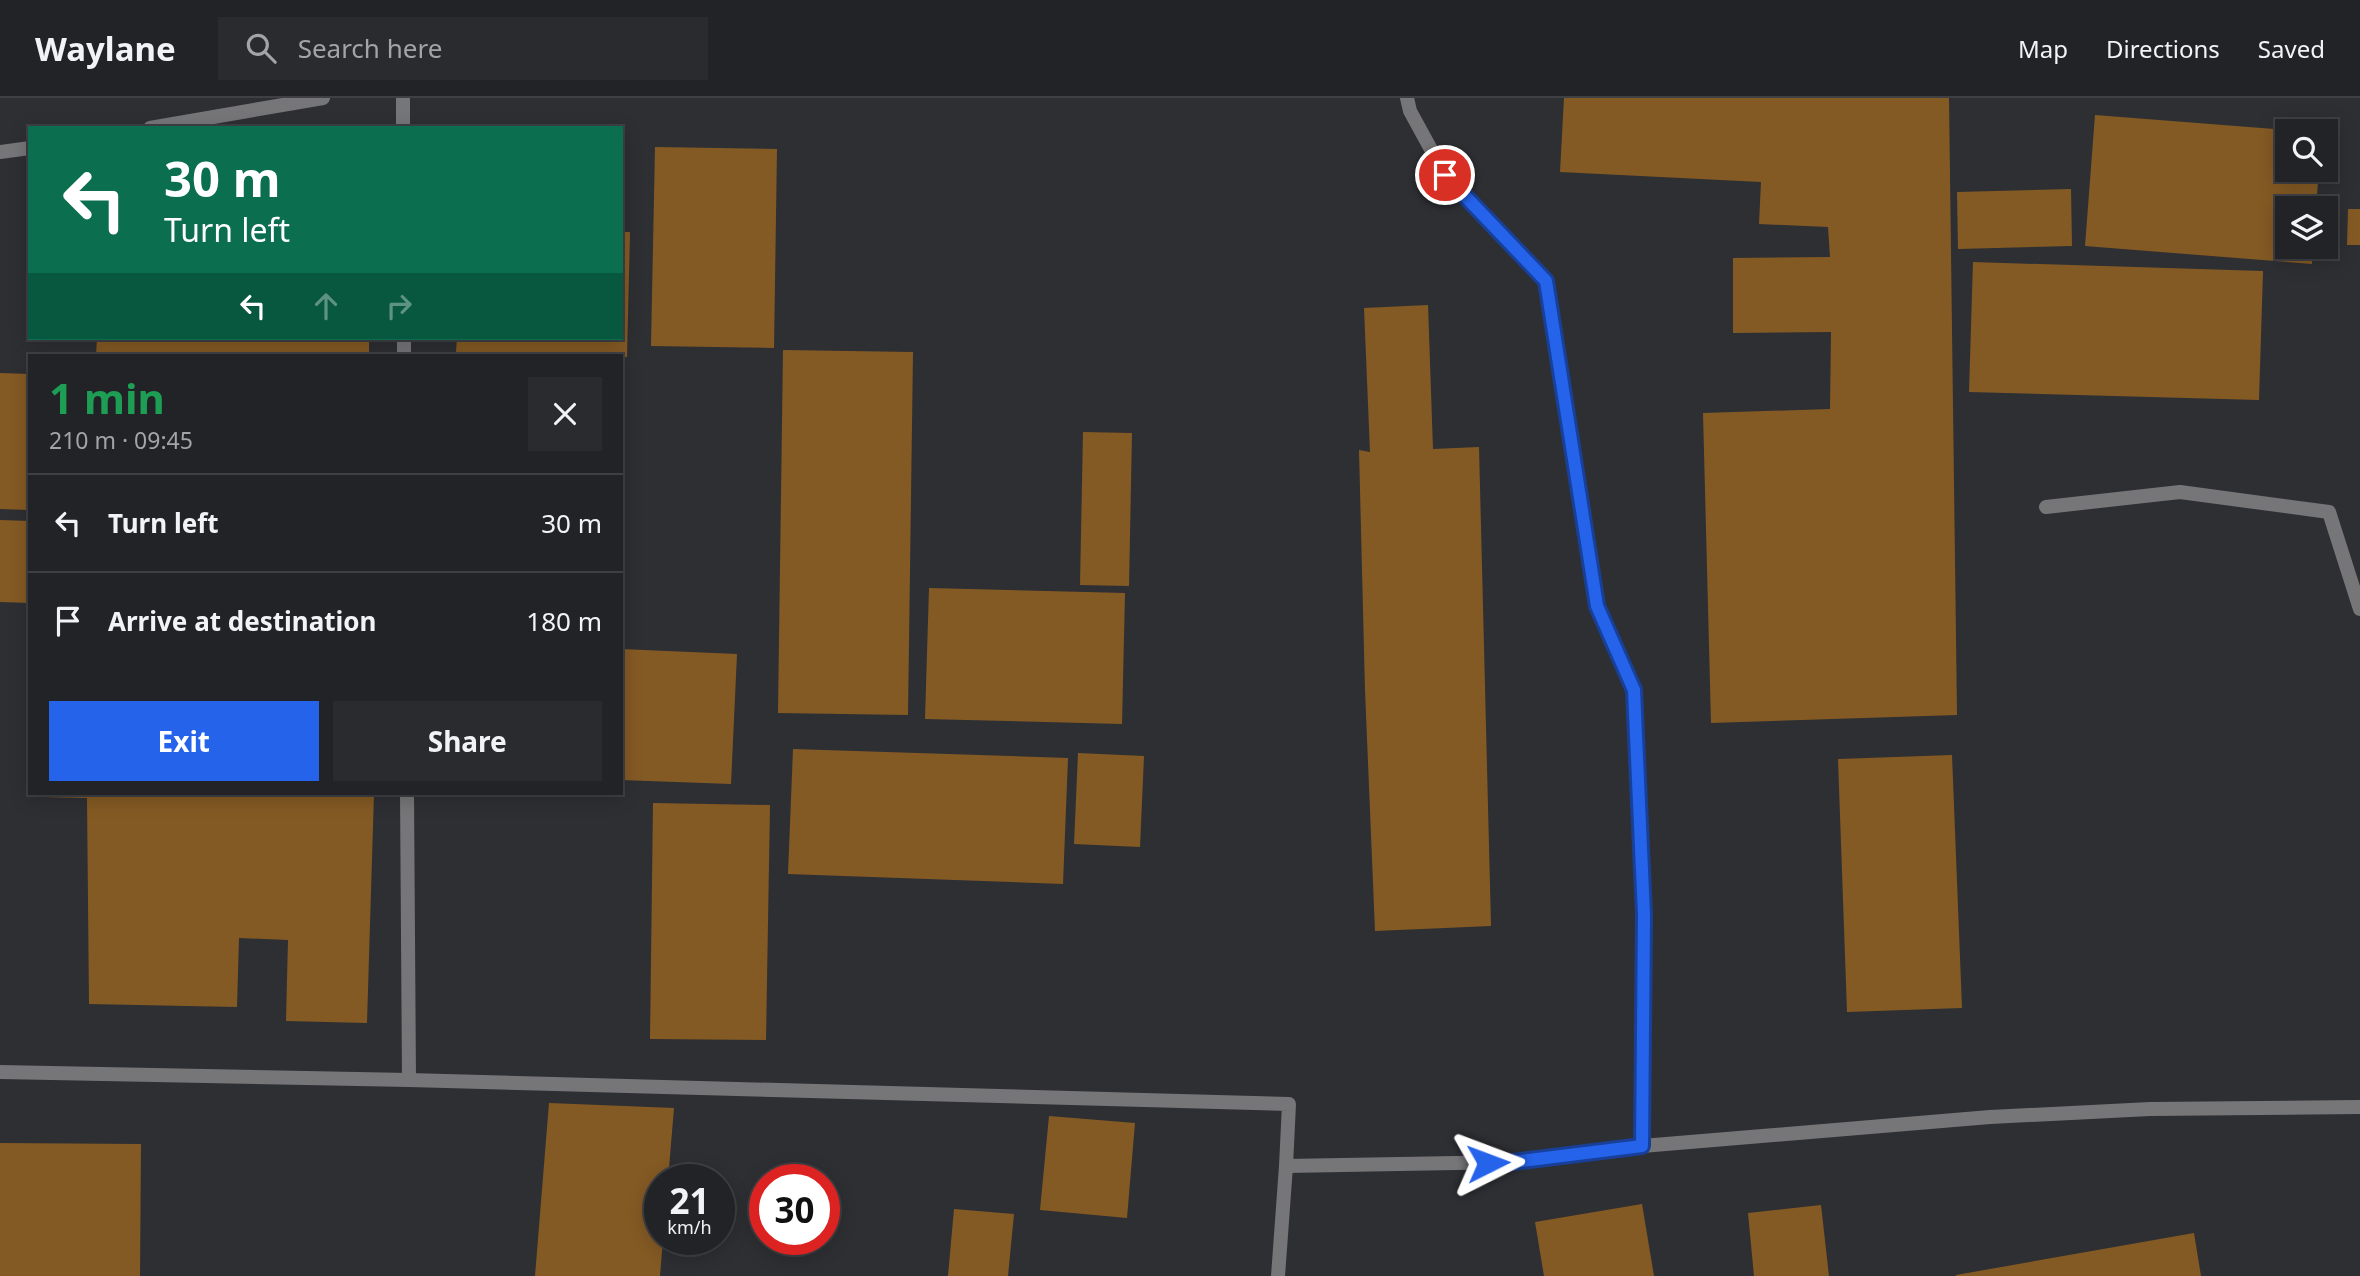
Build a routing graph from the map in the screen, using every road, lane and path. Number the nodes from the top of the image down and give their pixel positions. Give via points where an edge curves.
1 (323, 98) edge
2 (403, 98) edge
3 (1407, 98) edge
4 (162, 126) edge
5 (403, 126) edge
6 (28, 148) edge
7 (0, 152) edge
8 (2046, 507) dead end
9 (2360, 609) edge
10 (407, 795) edge
11 (0, 1072) edge
12 (409, 1080) junction
13 (2360, 1107) edge
14 (1642, 1146) junction
15 (1286, 1166) junction
16 (1279, 1276) edge

1 - 4 street
2 - 5 street
3 - 14 street via 1445,175 1546,281 1597,606 1634,690 1644,915
6 - 7 street
8 - 9 street via 2180,492 2329,512
10 - 12 street
11 - 12 street
12 - 15 street via 1289,1104
13 - 14 street via 2150,1109 1990,1117
14 - 15 street via 1513,1162
15 - 16 street

